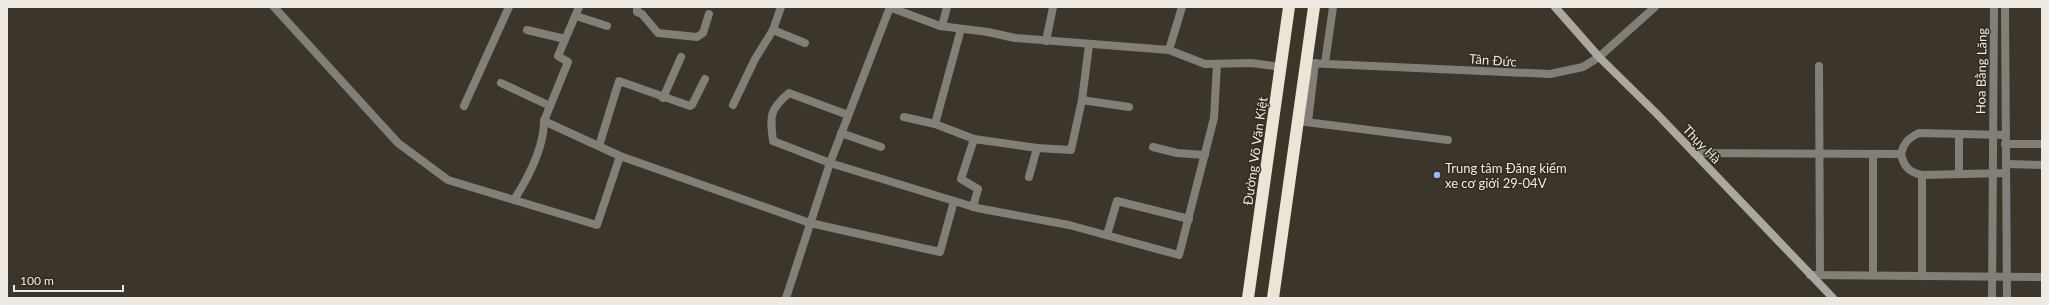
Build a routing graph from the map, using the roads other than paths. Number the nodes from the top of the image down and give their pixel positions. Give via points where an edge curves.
1 (274, 7) edge
2 (509, 7) edge
3 (580, 7) edge
4 (636, 7) edge
5 (781, 7) edge
6 (889, 7) edge
7 (947, 7) edge
8 (1053, 7) edge
9 (1182, 7) edge
10 (1289, 7) edge
11 (1314, 7) edge
12 (1333, 7) edge
13 (1555, 7) edge
14 (1655, 7) edge
15 (1994, 7) edge
16 (2005, 7) edge
17 (709, 14) dead end
18 (576, 16) junction
19 (607, 26) dead end
20 (942, 26) junction
21 (961, 29) junction
22 (526, 30) dead end
23 (773, 30) junction
24 (565, 39) junction
25 (1046, 41) junction
26 (805, 44) dead end
27 (1089, 45) junction
28 (1169, 50) junction
29 (681, 57) dead end
30 (1599, 57) junction
31 (1311, 63) junction
32 (1325, 63) junction
33 (1217, 64) junction
34 (1818, 66) dead end
35 (1281, 67) junction
36 (705, 80) dead end
37 (501, 83) dead end
38 (663, 98) junction
39 (1082, 100) junction
40 (733, 105) dead end
41 (464, 106) dead end
42 (550, 106) junction
43 (1130, 107) dead end
44 (848, 115) junction
45 (904, 117) dead end
46 (544, 121) junction
47 (1303, 122) junction
48 (935, 124) junction
49 (841, 134) junction
50 (1959, 134) junction
51 (1992, 135) junction
52 (2005, 135) junction
53 (974, 139) junction
54 (1448, 140) dead end
55 (2005, 144) junction
56 (2042, 144) edge
57 (599, 146) junction
58 (881, 147) dead end
59 (1153, 147) dead end
60 (1037, 148) junction
61 (1694, 153) junction
62 (1818, 153) junction
63 (1873, 154) junction
64 (1901, 154) junction
65 (1205, 155) junction
66 (620, 156) junction
67 (830, 163) junction
68 (2042, 165) edge
69 (2006, 169) junction
70 (1992, 173) junction
71 (1959, 174) junction
72 (1922, 175) junction
73 (1029, 176) dead end
74 (514, 200) junction
75 (954, 201) junction
76 (973, 207) junction
77 (1189, 219) junction
78 (810, 223) junction
79 (1107, 235) junction
80 (1810, 275) junction
81 (1820, 275) junction
82 (1873, 275) junction
83 (1922, 275) junction
84 (1992, 275) junction
85 (2007, 276) junction
86 (2042, 277) edge
87 (786, 298) edge
88 (1248, 298) edge
89 (1273, 298) edge
90 (1833, 298) edge
91 (1992, 298) edge
92 (2007, 298) edge

1 - 74 street via 398,142 448,180
2 - 41 street
3 - 18 street
4 - 17 street via 637,12 662,34 697,37 703,33
5 - 23 street
6 - 20 street
6 - 44 street
7 - 20 street
8 - 25 street
9 - 28 street
10 - 35 highway, Đường Võ Văn Kiệt
11 - 31 highway
12 - 32 street
13 - 30 street, Thụy Hà
14 - 30 street, Tân Đức
15 - 51 street, Hoa Bằng Lăng
16 - 52 street
18 - 19 street
18 - 24 street
20 - 21 street
21 - 25 street
21 - 48 street
22 - 24 street
23 - 26 street
23 - 40 street via 755,59
24 - 42 street via 558,56 568,62
25 - 27 street
27 - 28 street
27 - 39 street
28 - 33 street via 1205,64
29 - 38 street
30 - 32 street, Tân Đức via 1583,67 1550,74 1508,74
30 - 61 street, Thụy Hà
31 - 32 street, Tân Đức
31 - 47 highway
33 - 35 street via 1252,63
33 - 65 street via 1214,118
34 - 62 street
35 - 88 highway, Đường Võ Văn Kiệt
36 - 38 street via 690,106
37 - 42 street
38 - 57 street via 619,81
39 - 43 street
39 - 60 street via 1071,150
42 - 46 street
44 - 49 street
44 - 67 street via 789,93 778,102 770,117 773,141
45 - 48 street
46 - 57 street
46 - 74 street via 532,168
47 - 54 street
47 - 89 highway
48 - 53 street
49 - 58 street
49 - 67 street
50 - 51 street
50 - 64 street via 1920,133 1909,138 1903,145
50 - 71 street
51 - 52 street
51 - 70 street, Hoa Bằng Lăng
52 - 55 street
53 - 60 street
53 - 76 street via 961,179 978,189
55 - 56 street
55 - 69 street
57 - 66 street
59 - 65 street via 1177,153
60 - 73 street
61 - 62 street
61 - 80 street, Thụy Hà
62 - 63 street
62 - 81 street
63 - 64 street
63 - 82 street
64 - 72 street via 1904,165 1913,173
65 - 77 street
66 - 74 street via 597,226
66 - 78 street
67 - 75 street
67 - 78 street
68 - 69 street
69 - 70 street
69 - 85 street
70 - 71 street
70 - 84 street, Hoa Bằng Lăng
71 - 72 street
72 - 83 street
75 - 76 street
75 - 78 street via 940,252
76 - 79 street via 1069,225
77 - 79 street via 1117,201
77 - 79 street via 1179,254
78 - 87 street
80 - 81 street
80 - 90 street, Thụy Hà
81 - 82 street
82 - 83 street
83 - 84 street
84 - 85 street
84 - 91 street, Hoa Bằng Lăng
85 - 86 street
85 - 92 street

